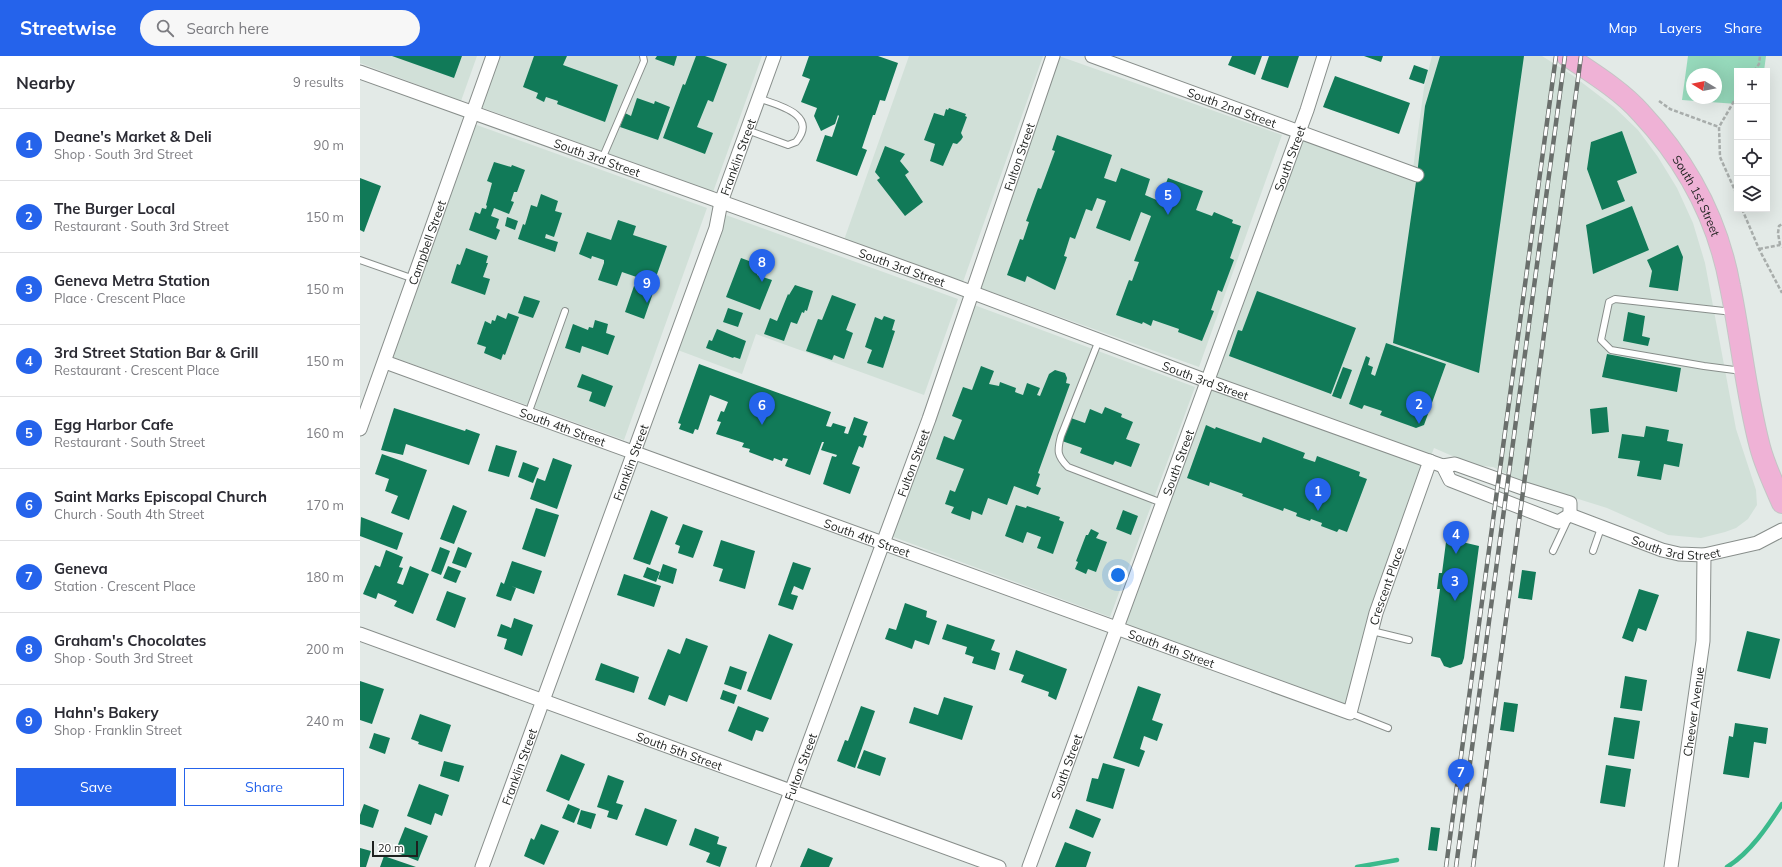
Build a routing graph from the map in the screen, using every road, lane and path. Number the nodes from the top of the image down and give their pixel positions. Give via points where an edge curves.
1 (493, 56) edge
2 (643, 56) edge
3 (774, 56) edge
4 (1053, 56) edge
5 (1092, 56) edge
6 (1324, 56) edge
7 (1567, 56) edge
8 (1760, 56) edge
9 (1756, 68) edge
10 (360, 72) edge
11 (758, 98) junction
12 (1659, 101) dead end
13 (1734, 101) edge
14 (472, 112) junction
15 (1719, 127) junction
16 (747, 130) junction
17 (1298, 131) junction
18 (602, 159) junction
19 (1417, 175) dead end
20 (1734, 189) edge
21 (721, 202) junction
22 (1743, 212) edge
23 (1782, 224) edge
24 (1781, 246) edge
25 (1759, 249) junction
26 (360, 260) edge
27 (414, 279) junction
28 (972, 292) junction
29 (1782, 293) edge
30 (565, 311) dead end
31 (1734, 312) junction
32 (1099, 340) junction
33 (385, 362) junction
34 (1745, 377) junction
35 (1207, 381) junction
36 (528, 414) junction
37 (360, 429) edge
38 (633, 452) junction
39 (1430, 461) junction
40 (1443, 466) junction
41 (1162, 503) junction
42 (1782, 503) edge
43 (1570, 515) junction
44 (1601, 528) junction
45 (1782, 530) edge
46 (883, 543) junction
47 (1553, 551) dead end
48 (1593, 551) dead end
49 (1704, 555) junction
50 (1117, 627) junction
51 (1372, 631) junction
52 (360, 634) edge
53 (1409, 640) dead end
54 (542, 701) junction
55 (1350, 714) junction
56 (1388, 728) dead end
57 (791, 792) junction
58 (482, 867) edge
59 (763, 867) edge
60 (999, 867) edge
61 (1029, 867) edge
62 (1671, 867) edge

1 - 14 street, Campbell Street
2 - 18 lane via 644,61
3 - 11 street, Franklin Street
4 - 28 street, Fulton Street
5 - 17 street, South 2nd Street
6 - 17 street, South Street
7 - 31 main road, South 1st Street via 1601,78 1641,112 1667,142 1703,202 1714,227 1723,254
8 - 9 path
10 - 14 street, South 3rd Street
11 - 16 street, Franklin Street
11 - 16 lane via 795,112 800,117 802,132 796,142 788,145
12 - 15 path via 1670,109
13 - 15 path
14 - 18 street, South 3rd Street
14 - 27 street, Campbell Street
15 - 20 path via 1720,157
16 - 21 street, Franklin Street
17 - 19 street, South 2nd Street
17 - 35 street, South Street
18 - 21 street, South 3rd Street
21 - 28 street, South 3rd Street
21 - 38 street, Franklin Street via 716,228
22 - 25 path
23 - 24 path via 1778,233
24 - 25 path
25 - 29 path
26 - 27 lane
27 - 33 street, Campbell Street
28 - 32 street, South 3rd Street
28 - 46 street, Fulton Street
30 - 36 lane
31 - 34 main road, South 1st Street
31 - 34 lane via 1615,299 1609,302 1601,340 1611,350 1704,366
32 - 35 street, South 3rd Street
32 - 41 lane via 1061,436 1058,447 1060,459 1068,467
33 - 36 street, South 4th Street
33 - 37 street, Campbell Street
34 - 42 main road, South 1st Street via 1760,447
35 - 39 street, South 3rd Street
35 - 41 street, South Street
36 - 38 street, South 4th Street
38 - 46 street, South 4th Street
38 - 54 street, Franklin Street
39 - 40 street, South 3rd Street
39 - 51 street, Crescent Place via 1376,613
40 - 43 street via 1450,480 1535,514 1558,522
40 - 43 street, South 3rd Street via 1455,464 1570,502
41 - 50 street, South Street
43 - 44 street, South 3rd Street
43 - 47 lane
44 - 48 lane
44 - 49 street, South 3rd Street via 1662,550
45 - 49 street, South 3rd Street via 1757,543
46 - 50 street, South 4th Street
46 - 57 street, Fulton Street
49 - 62 street, Cheever Avenue via 1703,641
50 - 55 street, South 4th Street
50 - 61 street, South Street
51 - 53 lane
51 - 55 street, Crescent Place
52 - 54 street, South 5th Street
54 - 57 street, South 5th Street
54 - 58 street, Franklin Street
55 - 56 lane
57 - 59 street, Fulton Street
57 - 60 street, South 5th Street

